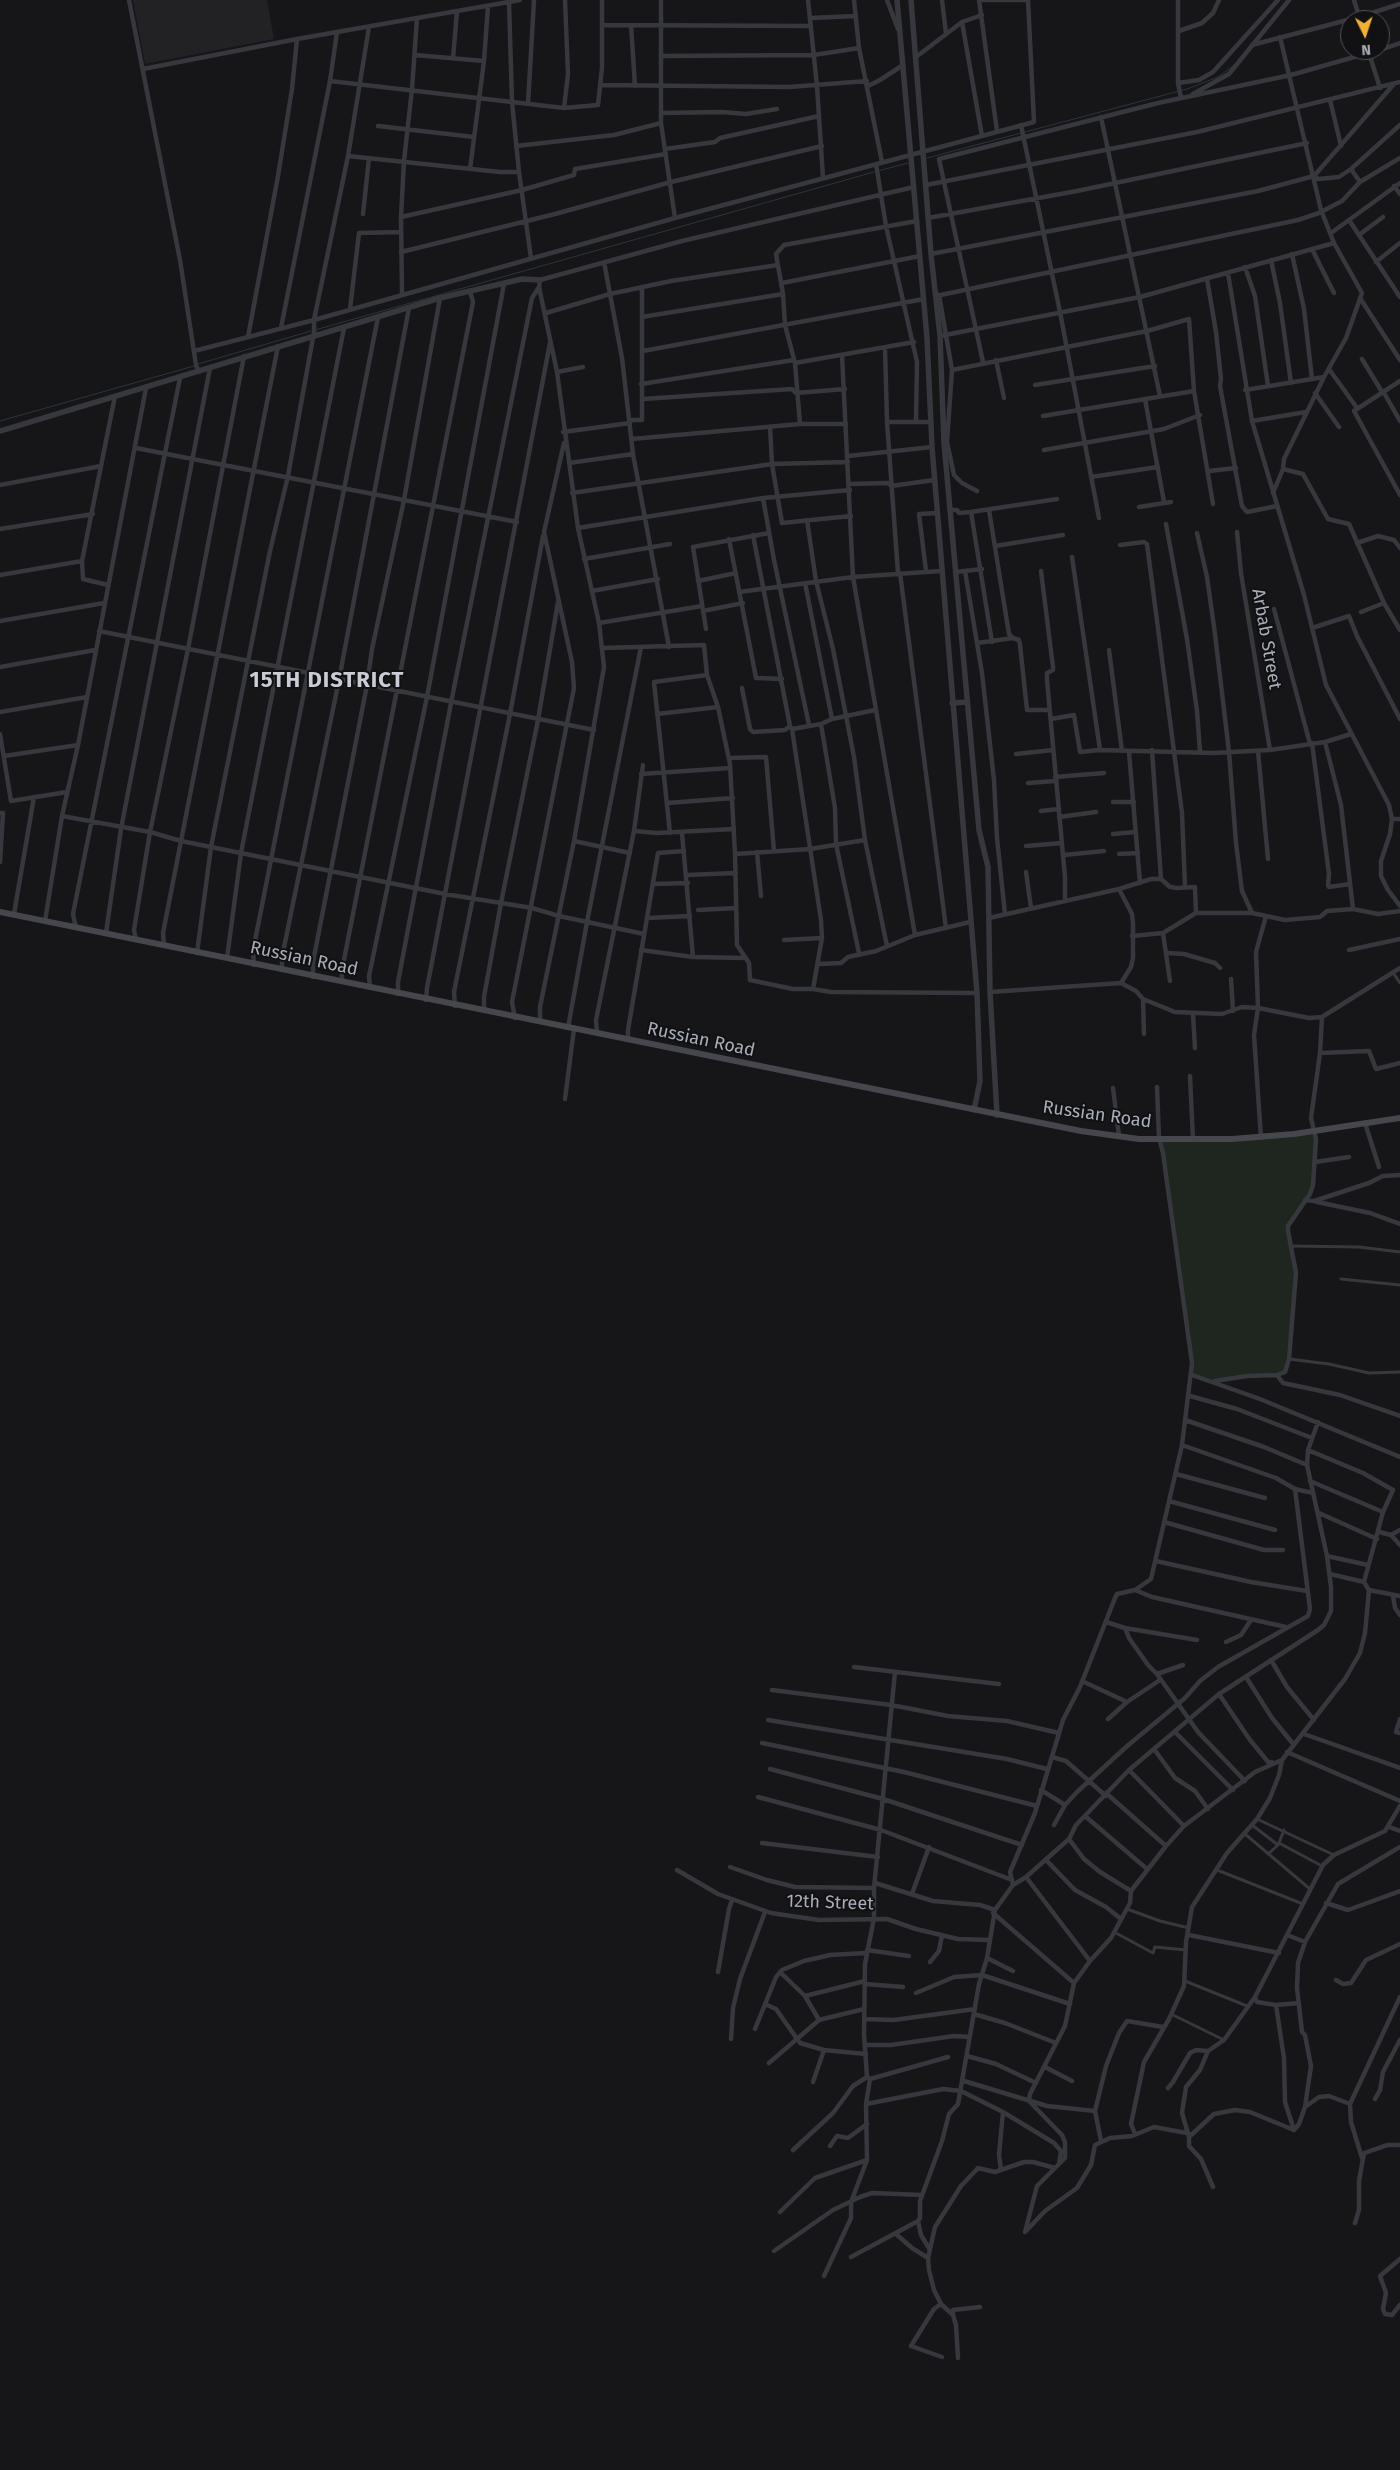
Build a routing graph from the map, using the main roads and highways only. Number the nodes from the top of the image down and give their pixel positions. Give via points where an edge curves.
1 (0, 912) edge
2 (1400, 1118) edge

1 - 2 main road, Russian Road via 1081,1131 1193,1140 1261,1138

